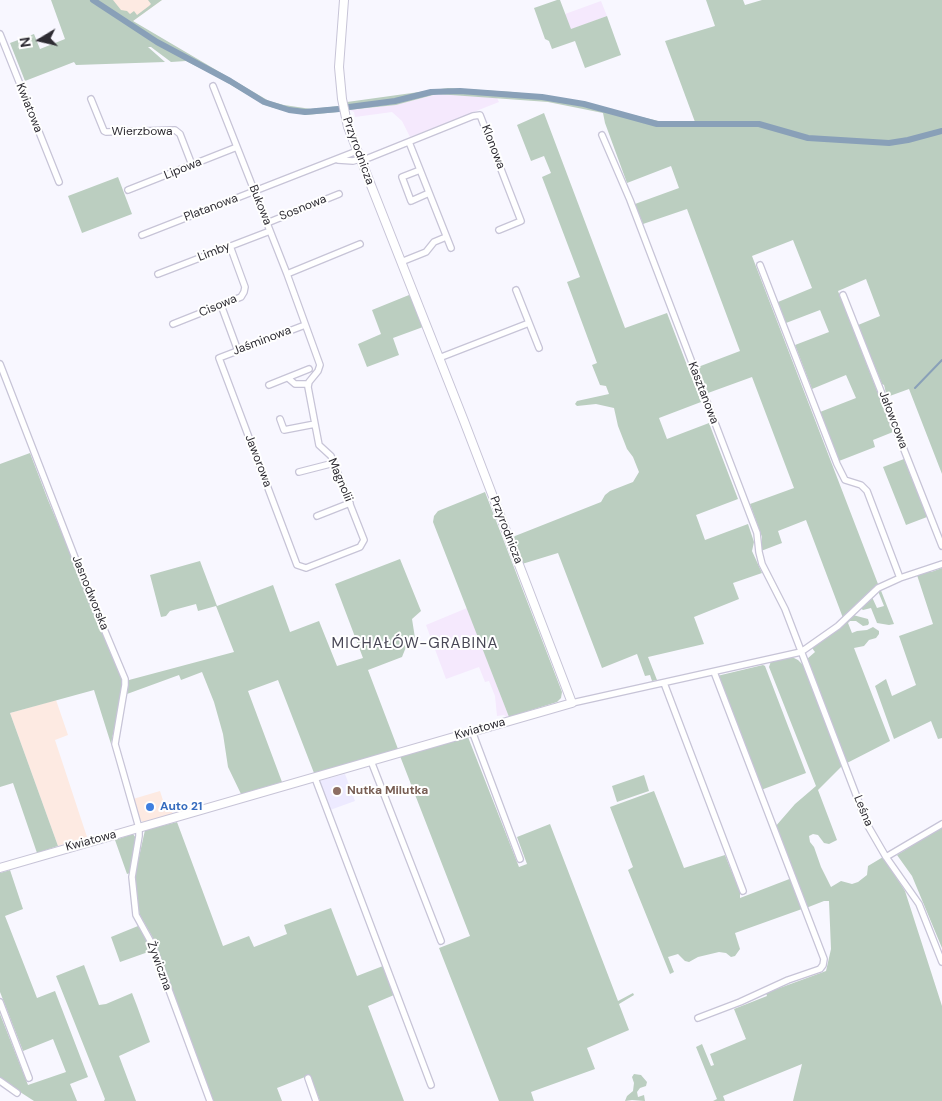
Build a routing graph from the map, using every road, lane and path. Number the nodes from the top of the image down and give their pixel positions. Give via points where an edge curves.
1 (344, 0) edge
2 (0, 34) edge
3 (213, 86) dead end
4 (91, 99) dead end
5 (602, 135) dead end
6 (409, 142) junction
7 (237, 147) junction
8 (357, 151) junction
9 (336, 159) junction
10 (361, 160) junction
11 (192, 165) junction
12 (420, 170) junction
13 (59, 182) dead end
14 (128, 190) dead end
15 (254, 192) junction
16 (429, 193) junction
17 (339, 194) dead end
18 (266, 223) junction
19 (499, 230) dead end
20 (270, 231) junction
21 (142, 235) dead end
22 (446, 237) junction
23 (360, 244) dead end
24 (230, 246) junction
25 (450, 248) dead end
26 (401, 262) junction
27 (760, 265) dead end
28 (158, 274) dead end
29 (286, 274) junction
30 (516, 290) dead end
31 (844, 295) dead end
32 (221, 305) junction
33 (529, 323) junction
34 (173, 324) dead end
35 (305, 325) junction
36 (539, 348) dead end
37 (238, 350) junction
38 (219, 358) joint
39 (439, 358) junction
40 (0, 364) edge
41 (309, 369) dead end
42 (288, 378) junction
43 (308, 384) junction
44 (269, 385) dead end
45 (280, 419) dead end
46 (315, 424) junction
47 (334, 463) junction
48 (299, 472) dead end
49 (350, 503) junction
50 (317, 516) dead end
51 (942, 546) edge
52 (297, 564) joint
53 (942, 564) edge
54 (900, 578) junction
55 (801, 652) junction
56 (714, 672) junction
57 (664, 683) junction
58 (572, 703) junction
59 (472, 731) junction
60 (371, 761) junction
61 (315, 778) junction
62 (942, 824) edge
63 (139, 828) junction
64 (886, 857) junction
65 (520, 859) dead end
66 (0, 868) edge
67 (743, 890) dead end
68 (441, 941) dead end
69 (942, 962) edge
70 (0, 1002) edge
71 (698, 1018) dead end
72 (29, 1078) dead end
73 (308, 1078) dead end
74 (0, 1081) edge
75 (431, 1085) dead end
76 (18, 1093) dead end
77 (210, 1101) edge
78 (316, 1101) edge

1 - 8 street, Przyrodnicza via 340,67 344,111
2 - 13 street, Kwiatowa
3 - 7 street, Bukowa
4 - 11 street, Wierzbowa via 106,132 175,130 180,134
5 - 55 street, Kasztanowa via 630,200 757,534 762,564 785,609
6 - 10 street, Klonowa
6 - 12 street
6 - 19 street, Klonowa via 473,116 481,116 521,221
7 - 11 street, Lipowa
7 - 15 street, Bukowa
8 - 9 street, Platanowa
8 - 10 street, Przyrodnicza
9 - 10 street, Platanowa
9 - 15 street, Platanowa
10 - 26 street, Przyrodnicza
11 - 14 street, Lipowa
12 - 16 street
12 - 16 street via 402,178 411,201
15 - 18 street, Bukowa
15 - 21 street, Platanowa
16 - 22 street
17 - 18 street, Sosnowa
18 - 20 street, Bukowa
20 - 24 street, Limby
20 - 29 street, Bukowa
22 - 25 street
22 - 26 street via 432,243 426,252
23 - 29 street
24 - 28 street, Limby
24 - 32 street, Cisowa via 244,281 244,292 238,299
26 - 39 street, Przyrodnicza
27 - 54 street via 837,464 845,480 861,485 867,491
29 - 35 street, Bukowa
30 - 33 street
31 - 51 street, Jałowcowa
32 - 34 street, Cisowa
32 - 37 street
33 - 36 street
33 - 39 street
35 - 37 street, Jaśminowa
35 - 43 street via 320,364
37 - 38 street, Jaśminowa
38 - 52 street, Jaworowa
39 - 58 street, Przyrodnicza
40 - 63 street, Jasnodworska via 125,680 115,749
41 - 42 street
42 - 43 street via 295,384
42 - 44 street
43 - 46 street, Magnolii
45 - 46 street via 284,430
46 - 47 street, Magnolii via 321,447 330,454
47 - 48 street
47 - 49 street, Magnolii
49 - 50 street
49 - 52 street, Magnolii via 364,540 360,547 306,568
53 - 54 street, Kwiatowa
54 - 55 street, Kwiatowa via 878,588 838,626
55 - 56 street, Kwiatowa
55 - 64 street, Leśna via 868,826
56 - 57 street, Kwiatowa
56 - 71 street via 824,958 820,969
57 - 58 street, Kwiatowa
57 - 67 street
58 - 59 street, Kwiatowa
59 - 60 street, Kwiatowa
59 - 65 street
60 - 61 street, Kwiatowa
60 - 68 street
61 - 63 street, Kwiatowa
61 - 75 street
62 - 64 street
63 - 66 street, Kwiatowa
63 - 77 street, Żywiczna via 132,877 136,915 152,944
64 - 69 street, Leśna via 919,904
70 - 72 street
73 - 78 street
74 - 76 street

